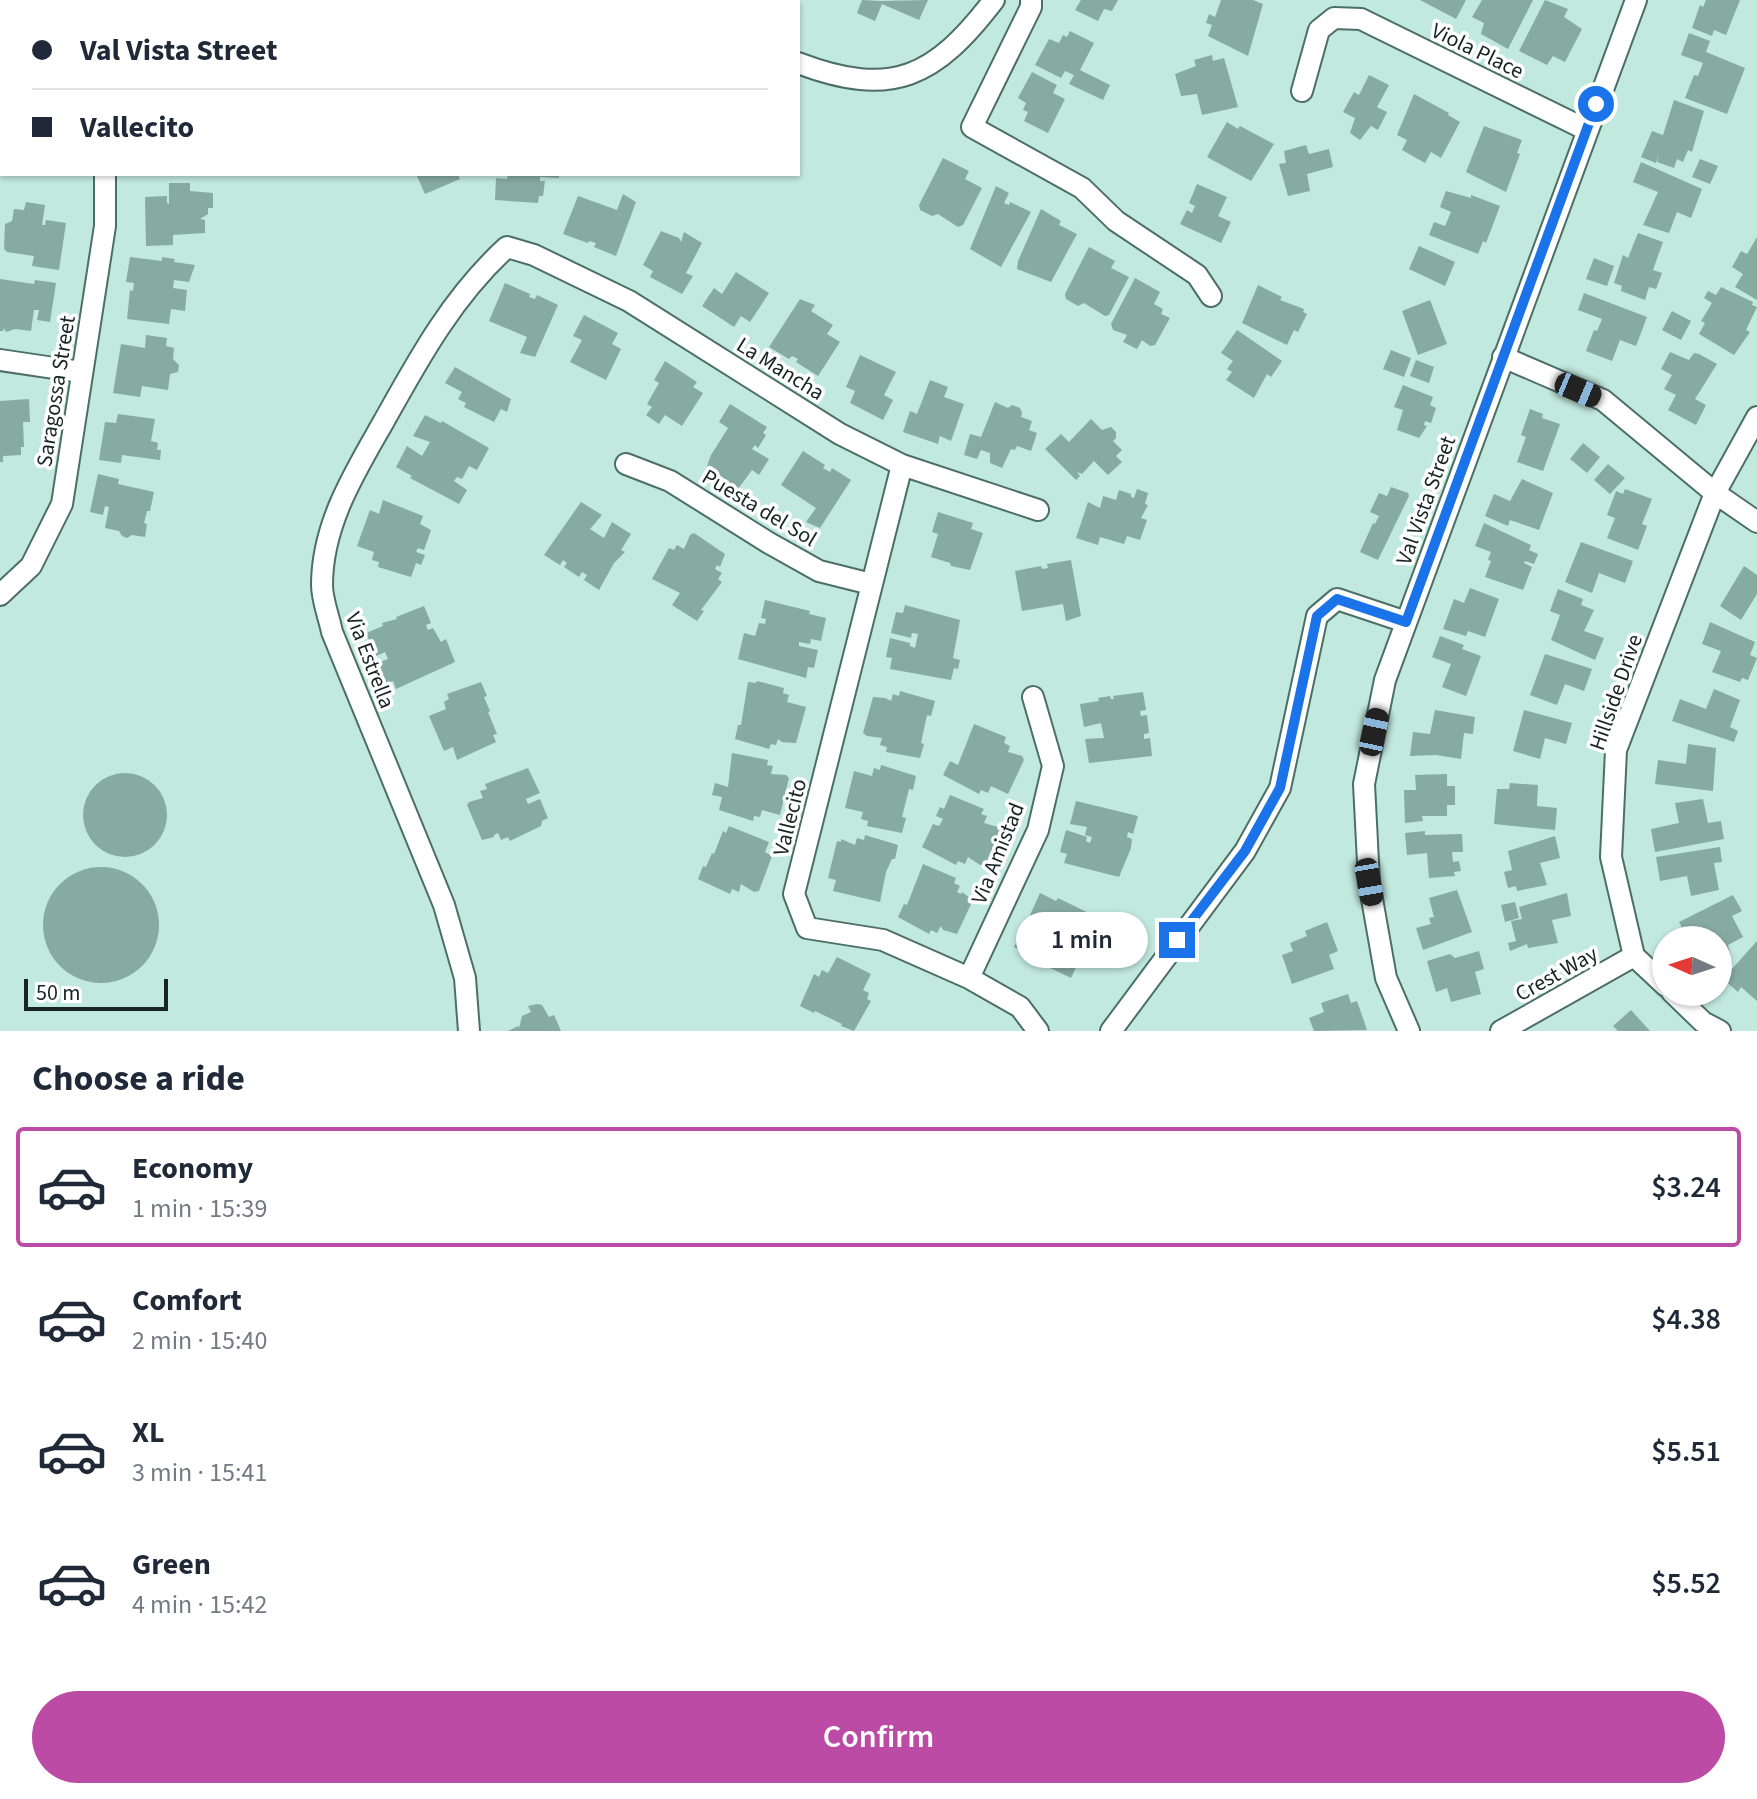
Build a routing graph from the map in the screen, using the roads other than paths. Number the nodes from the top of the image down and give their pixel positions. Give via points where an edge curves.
1 (994, 0) edge
2 (1031, 0) edge
3 (1636, 0) edge
4 (800, 64) edge
5 (1302, 91) dead end
6 (1587, 130) junction
7 (105, 176) edge
8 (507, 247) joint
9 (1211, 296) dead end
10 (1503, 357) junction
11 (0, 360) edge
12 (81, 372) junction
13 (1757, 417) edge
14 (626, 464) dead end
15 (902, 465) junction
16 (1715, 493) junction
17 (1038, 510) dead end
18 (1757, 522) edge
19 (871, 584) junction
20 (0, 595) edge
21 (1406, 622) junction
22 (1033, 697) dead end
23 (1634, 956) junction
24 (1652, 973) edge
25 (969, 978) junction
26 (1686, 1006) edge
27 (469, 1031) edge
28 (1038, 1031) edge
29 (1111, 1031) edge
30 (1409, 1031) edge
31 (1501, 1031) edge
32 (1720, 1031) edge

1 - 4 street via 941,59 910,75 874,81 835,77
2 - 9 street via 972,127 1082,188 1116,221 1197,275
3 - 6 street, Val Vista Street
5 - 6 street, Viola Place via 1319,30 1334,18 1361,19
6 - 10 street, Val Vista Street
7 - 12 street, Saragossa Street via 105,226
8 - 15 street, La Mancha via 629,301 840,434
8 - 27 street, Via Estrella via 480,272 429,340 344,491 328,538 322,586 332,632 444,905 465,978
10 - 16 street via 1603,400
10 - 21 street, Val Vista Street
11 - 12 street
12 - 20 street, Saragossa Street via 62,504 31,566
13 - 16 street, Hillside Drive
14 - 19 street, Puesta del Sol via 670,481 819,571
15 - 17 street, La Mancha
15 - 19 street, Vallecito
16 - 18 street
16 - 23 street, Hillside Drive via 1616,750 1611,857
19 - 25 street, Vallecito via 794,894 807,928 883,940
21 - 29 street via 1337,599 1317,616 1280,788 1245,851
21 - 30 street, Val Vista Street via 1385,680 1364,784 1371,896 1386,978
22 - 25 street, Via Amistad via 1053,766 1038,830
23 - 24 street
23 - 31 street, Crest Way
25 - 28 street, Vallecito via 1020,1007
26 - 32 street

